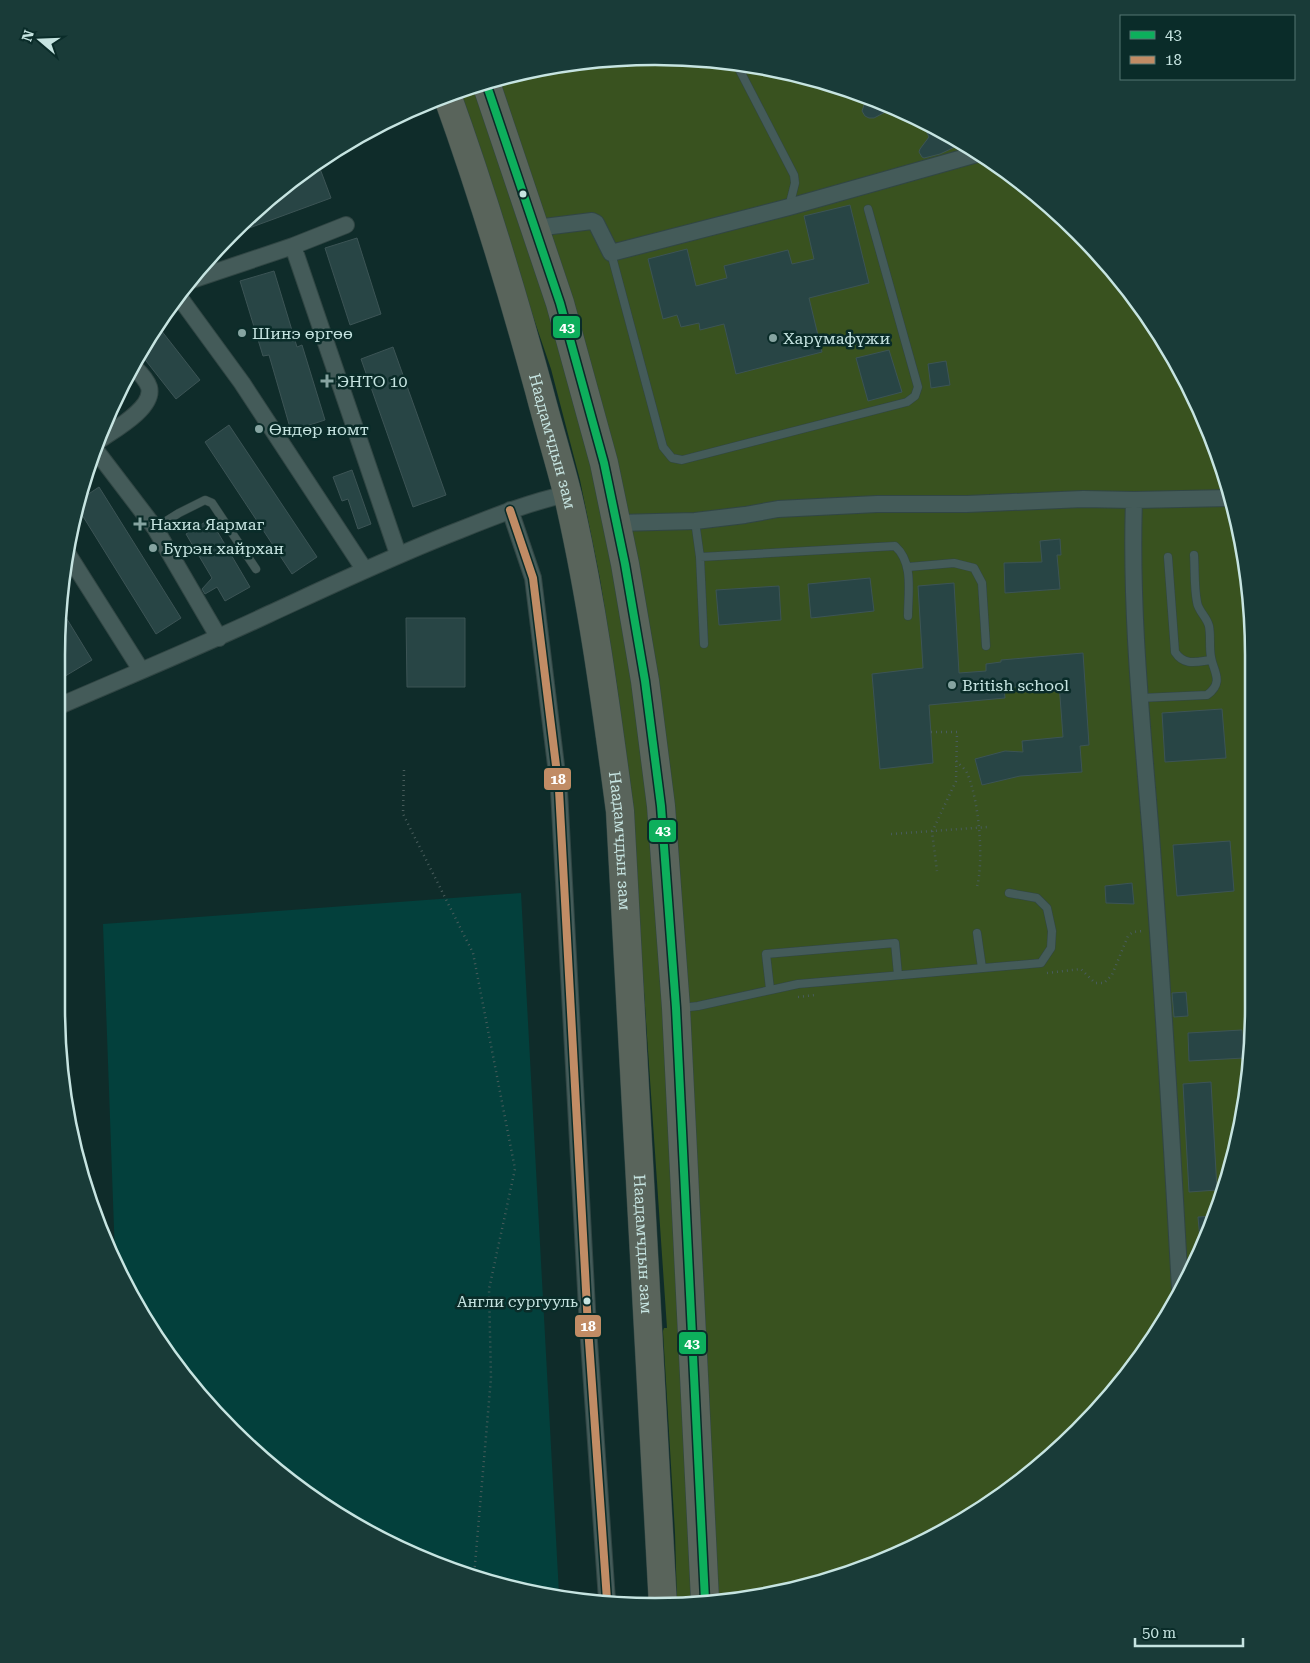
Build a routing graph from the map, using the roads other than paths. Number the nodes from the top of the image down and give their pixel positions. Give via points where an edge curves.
1 (740, 71) edge
2 (488, 89) edge
3 (450, 102) edge
4 (970, 156) edge
5 (789, 207) junction
6 (868, 209) dead end
7 (346, 225) dead end
8 (536, 228) junction
9 (293, 246) junction
10 (611, 253) junction
11 (203, 276) edge
12 (183, 302) edge
13 (138, 371) edge
14 (108, 433) edge
15 (100, 455) edge
16 (567, 494) junction
17 (1224, 498) edge
18 (1134, 500) junction
19 (510, 510) junction
20 (695, 521) junction
21 (616, 523) junction
22 (155, 528) junction
23 (398, 554) junction
24 (1194, 555) dead end
25 (700, 557) junction
26 (1168, 557) dead end
27 (73, 562) edge
28 (908, 567) junction
29 (256, 569) dead end
30 (364, 569) junction
31 (908, 616) dead end
32 (219, 638) junction
33 (704, 644) dead end
34 (986, 646) dead end
35 (1211, 660) junction
36 (141, 670) junction
37 (1140, 698) junction
38 (65, 703) edge
39 (1009, 893) dead end
40 (977, 933) dead end
41 (982, 968) junction
42 (898, 975) junction
43 (770, 989) junction
44 (676, 1008) junction
45 (640, 1169) junction
46 (684, 1170) junction
47 (1179, 1278) edge
48 (649, 1332) junction
49 (692, 1342) junction
50 (607, 1596) edge
51 (705, 1596) edge
52 (663, 1598) edge

1 - 5 lane via 794,174
2 - 8 highway
3 - 16 highway, Наадамчдын зам via 474,169 517,311
4 - 5 street
5 - 10 street
6 - 10 lane via 918,387 915,396 907,402 682,460 672,458 663,448
7 - 9 street
8 - 10 street via 592,221
8 - 21 highway via 604,463
9 - 11 street
9 - 23 street
12 - 30 street via 242,383
13 - 14 street via 149,388 148,400 140,410
15 - 22 street
16 - 19 street
16 - 45 highway, Наадамчдын зам via 603,684 620,812
17 - 18 street
18 - 20 street via 877,504 778,509
18 - 37 street via 1132,551
19 - 23 street
19 - 50 street via 533,578 559,790 588,1327
20 - 21 street
20 - 25 lane
21 - 44 highway via 645,681 661,806
22 - 29 lane via 204,500 212,503
22 - 32 street
23 - 30 street
24 - 35 lane via 1197,603 1208,624
25 - 28 lane via 895,546
25 - 33 lane
26 - 35 lane via 1175,652 1185,662
27 - 36 street
28 - 31 lane
28 - 34 lane via 954,563 974,568 982,583
30 - 32 street
32 - 36 street
35 - 37 lane via 1217,677 1207,695
36 - 38 street
37 - 47 street via 1165,1022
39 - 41 lane via 1037,898 1047,908 1052,931 1051,948 1041,963
40 - 41 lane
41 - 42 lane
42 - 43 lane
42 - 43 lane via 895,943 766,954
43 - 44 lane
44 - 46 highway
45 - 46 highway via 653,1184 668,1188
45 - 48 highway, Наадамчдын зам
46 - 49 highway
48 - 49 highway via 655,1326 668,1323 680,1329
48 - 52 highway, Наадамчдын зам
49 - 51 highway

